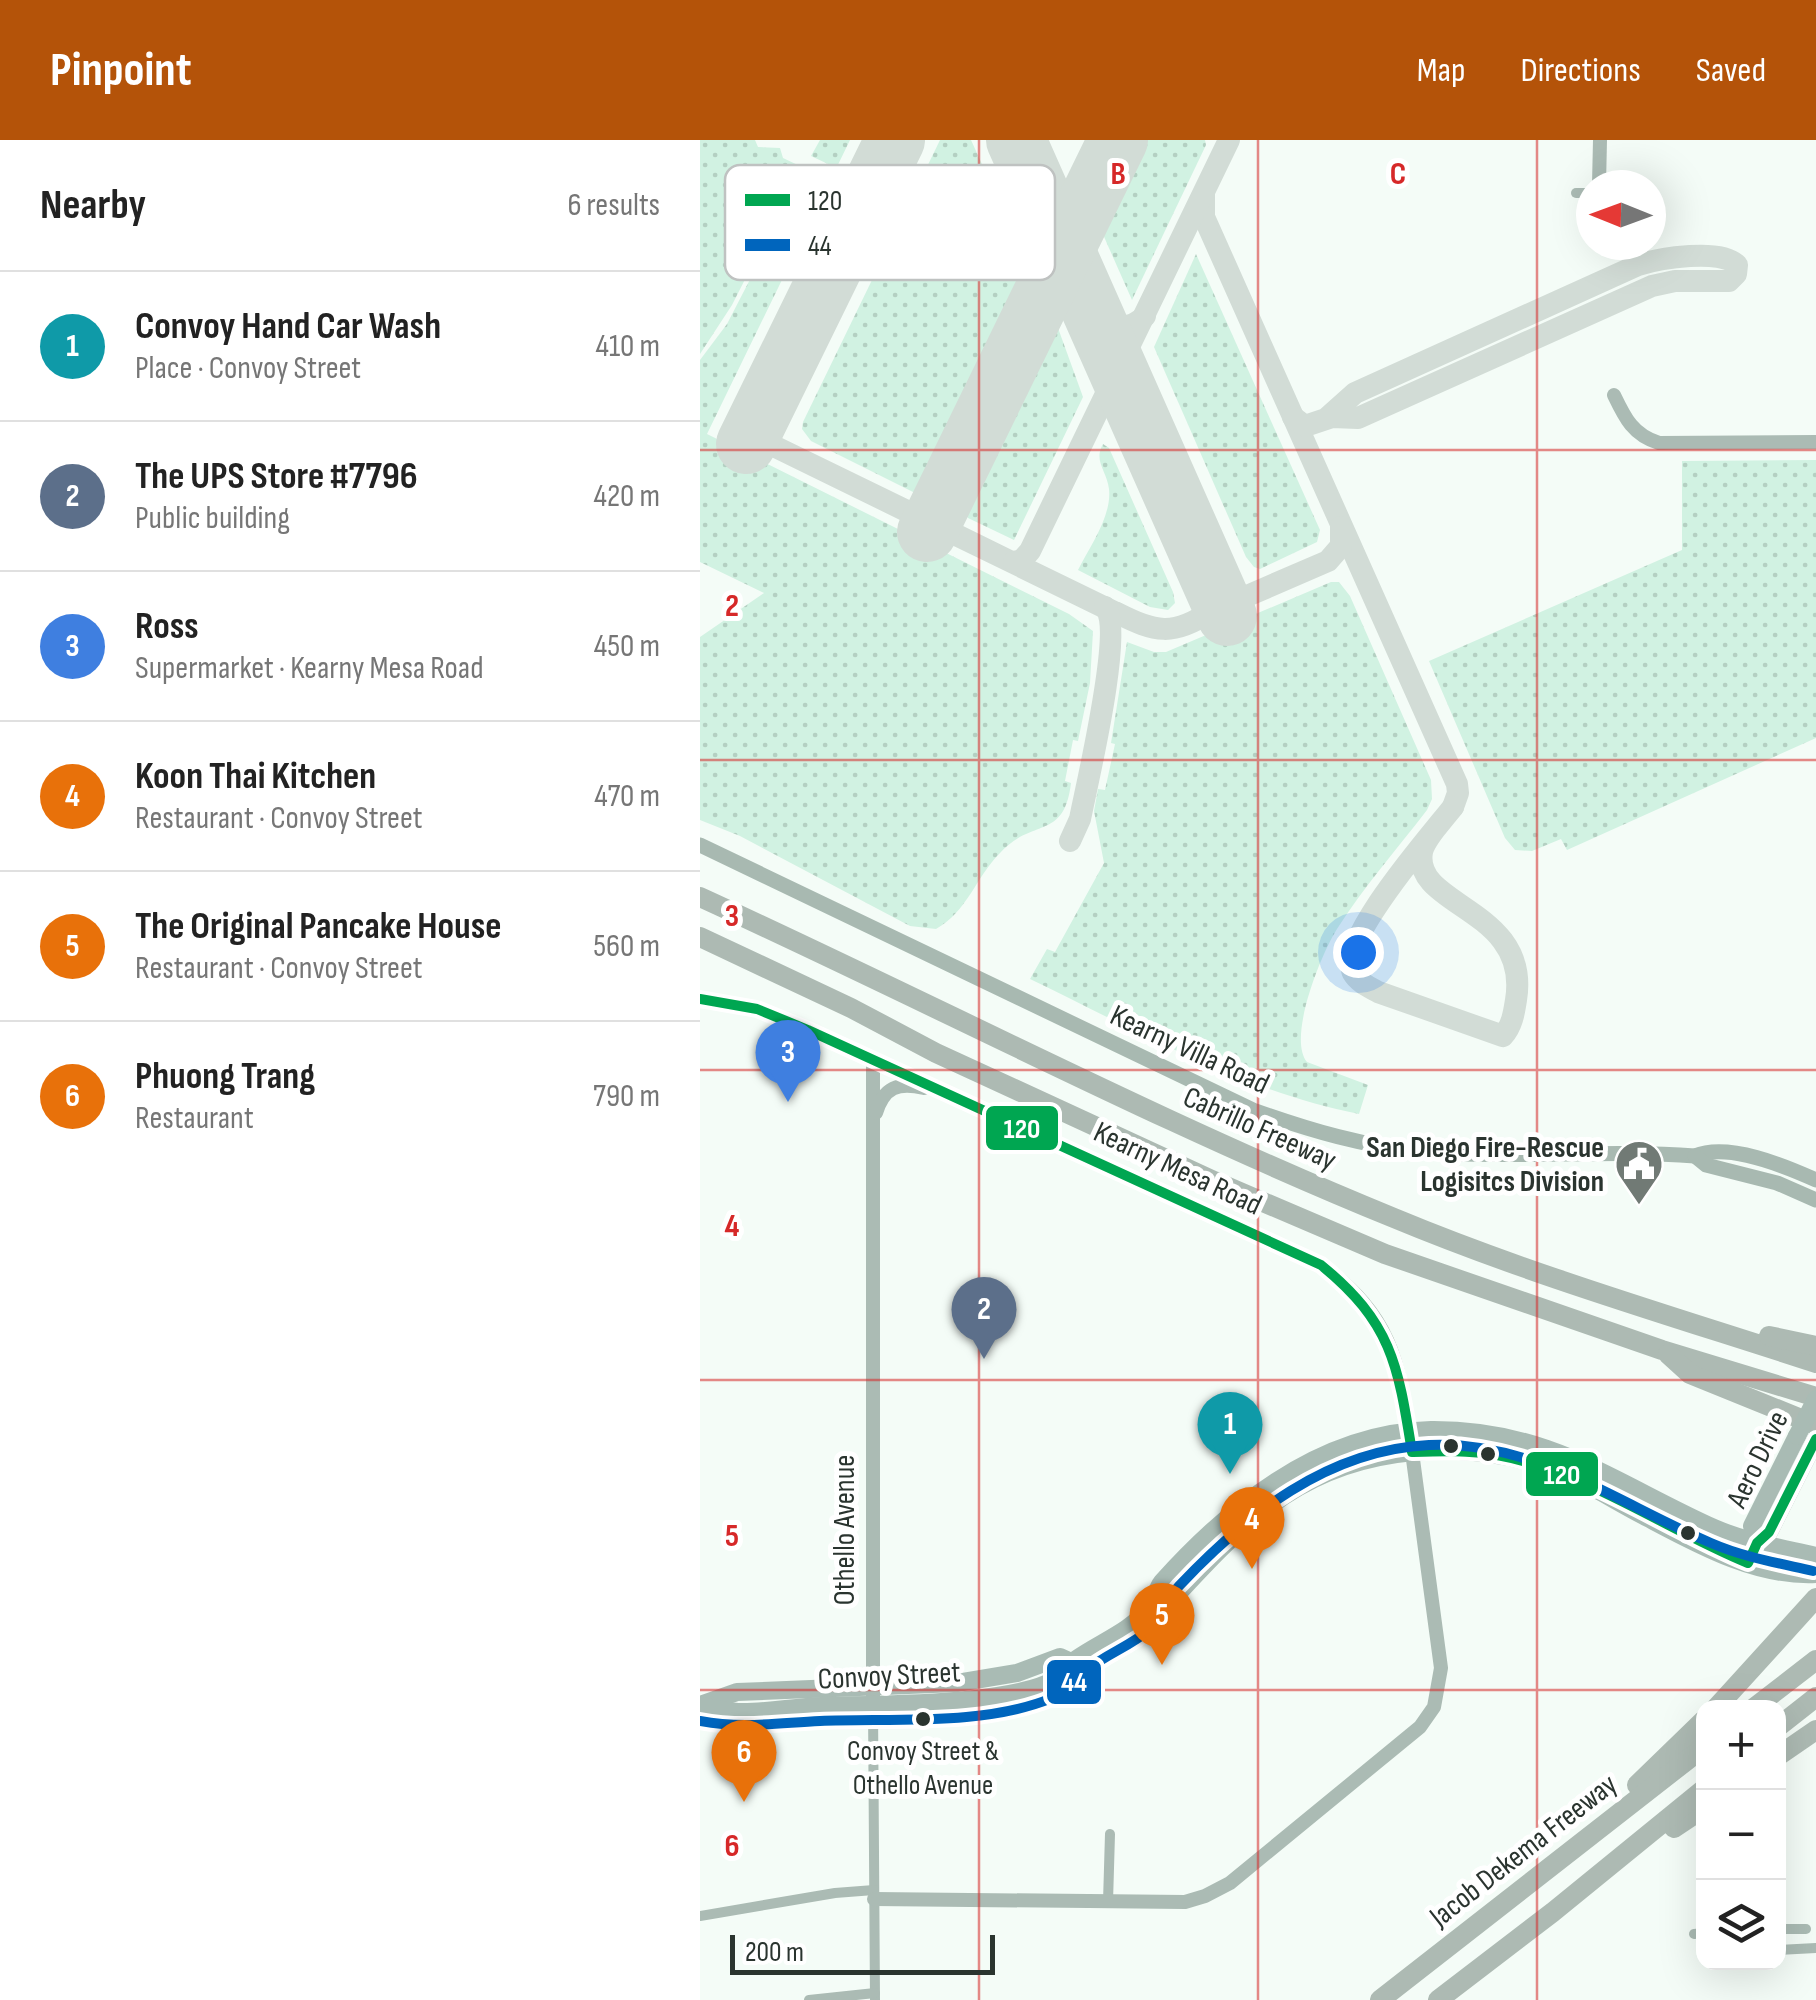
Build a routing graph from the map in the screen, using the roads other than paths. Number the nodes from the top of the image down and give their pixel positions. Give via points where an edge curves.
1 (1600, 140) edge
2 (1599, 170) edge
3 (1614, 395) dead end
4 (1816, 442) edge
5 (700, 846) edge
6 (705, 898) edge
7 (700, 936) edge
8 (728, 951) junction
9 (700, 958) edge
10 (700, 999) edge
11 (873, 1061) junction
12 (936, 1091) junction
13 (871, 1138) junction
14 (1695, 1156) junction
15 (1816, 1180) edge
16 (1816, 1200) edge
17 (1731, 1335) junction
18 (1816, 1346) edge
19 (1662, 1350) junction
20 (1816, 1363) edge
21 (1816, 1398) edge
22 (1810, 1436) edge
23 (1410, 1442) junction
24 (1757, 1543) junction
25 (1816, 1556) edge
26 (1748, 1563) junction
27 (1808, 1574) edge
28 (1816, 1598) edge
29 (1816, 1660) edge
30 (1071, 1662) junction
31 (1039, 1664) junction
32 (872, 1685) junction
33 (1816, 1697) edge
34 (977, 1698) junction
35 (1723, 1700) edge
36 (1764, 1700) edge
37 (873, 1704) junction
38 (700, 1706) edge
39 (1786, 1721) edge
40 (1696, 1728) edge
41 (1816, 1730) edge
42 (1786, 1751) edge
43 (1696, 1753) edge
44 (1703, 1790) edge
45 (1696, 1814) edge
46 (1110, 1834) dead end
47 (1570, 1852) junction
48 (874, 1895) junction
49 (1108, 1902) junction
50 (1553, 1912) junction
51 (700, 1916) edge
52 (1786, 1929) edge
53 (1806, 1929) dead end
54 (1816, 1948) edge
55 (1786, 1950) edge
56 (875, 1997) edge
57 (809, 2000) edge
58 (1380, 2000) edge
59 (1438, 2000) edge

1 - 2 street
3 - 4 street via 1629,425 1659,443
5 - 14 main road, Kearny Villa Road via 1297,1126 1422,1152
6 - 17 highway, Cabrillo Freeway via 1231,1150 1508,1262
7 - 8 highway
8 - 9 highway
8 - 19 highway via 1300,1219
10 - 11 main road, Kearny Mesa Road via 757,1009
11 - 12 main road, Kearny Mesa Road
11 - 13 street, Othello Avenue
12 - 13 street via 907,1084 889,1090
12 - 23 main road, Kearny Mesa Road via 1304,1256 1350,1286 1392,1349
13 - 32 street, Othello Avenue
14 - 15 main road, Kearny Villa Road via 1708,1150 1736,1154
14 - 16 main road, Kearny Villa Road
17 - 18 highway
17 - 20 highway, Cabrillo Freeway
19 - 21 highway
19 - 22 highway via 1690,1374
21 - 22 main road, Aero Drive, bridge
22 - 24 main road, Aero Drive via 1752,1526
23 - 24 main road, Convoy Street via 1468,1431 1558,1452
23 - 26 main road, Convoy Street via 1551,1468 1701,1546
23 - 30 main road, Convoy Street via 1286,1494 1236,1532 1172,1599 1153,1604
23 - 49 street via 1442,1668 1434,1707 1420,1727 1230,1882 1185,1902
24 - 25 main road, Convoy Street
24 - 26 main road, Aero Drive
26 - 27 main road, Convoy Street
28 - 35 highway
29 - 36 highway
30 - 31 main road, Convoy Street via 1060,1657
30 - 34 main road, Convoy Street via 1045,1682
31 - 32 main road, Convoy Street via 958,1683
31 - 34 main road via 1030,1679
32 - 37 street, Othello Avenue
32 - 38 main road, Convoy Street via 737,1692
33 - 39 highway
34 - 37 main road, Convoy Street
37 - 38 main road, Convoy Street via 738,1712
37 - 48 street, Othello Avenue
40 - 47 highway
41 - 42 highway
43 - 47 highway, Jacob Dekema Freeway
44 - 50 highway
45 - 50 highway
46 - 49 street
47 - 58 highway, Jacob Dekema Freeway
48 - 49 street
48 - 51 street via 835,1893
48 - 56 street, Othello Avenue
50 - 59 highway
52 - 53 street
54 - 55 street
56 - 57 street

